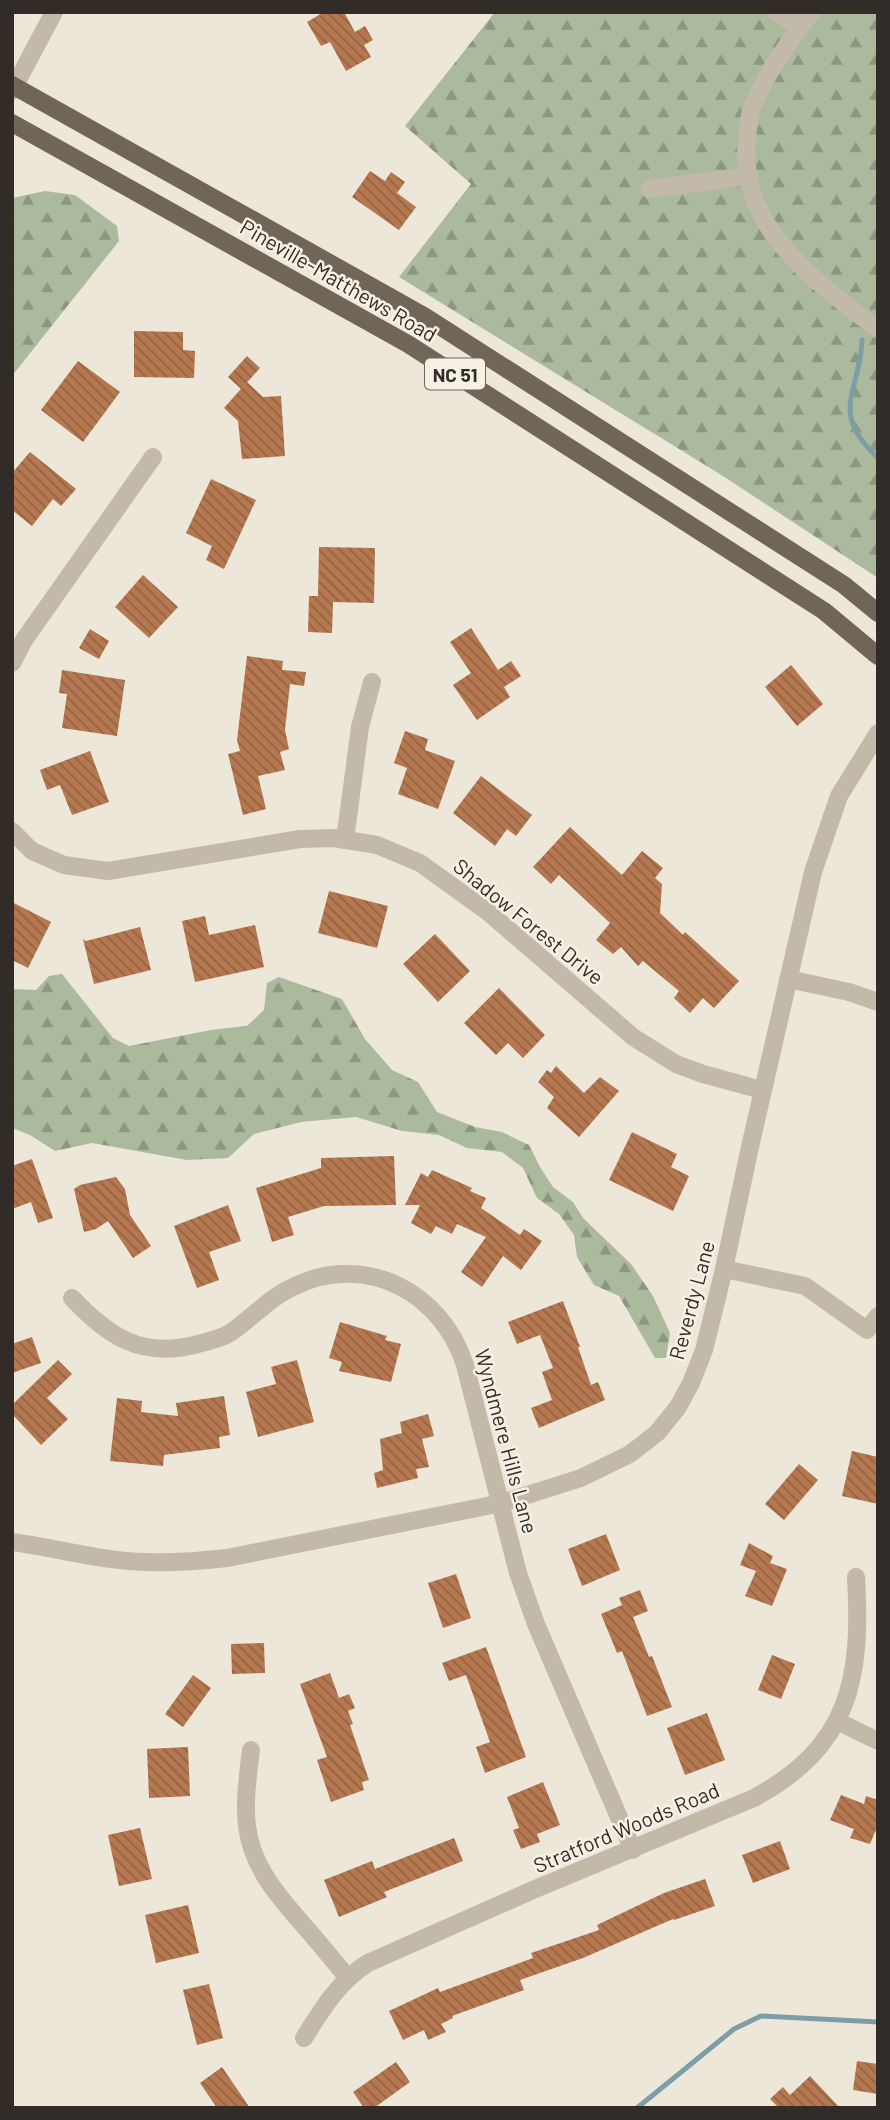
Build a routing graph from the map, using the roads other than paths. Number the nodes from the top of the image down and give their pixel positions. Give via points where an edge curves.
1 (54, 12) edge
2 (777, 12) edge
3 (811, 12) edge
4 (800, 28) junction
5 (13, 88) edge
6 (12, 123) edge
7 (749, 176) junction
8 (650, 189) dead end
9 (878, 329) edge
10 (153, 457) dead end
11 (878, 613) edge
12 (878, 656) edge
13 (12, 663) edge
14 (372, 682) dead end
15 (878, 733) edge
16 (12, 831) edge
17 (345, 840) junction
18 (788, 979) junction
19 (878, 1002) edge
20 (762, 1090) junction
21 (724, 1269) junction
22 (72, 1298) dead end
23 (878, 1316) edge
24 (502, 1503) junction
25 (12, 1542) edge
26 (856, 1577) dead end
27 (837, 1721) junction
28 (878, 1741) edge
29 (251, 1750) dead end
30 (633, 1850) junction
31 (348, 1978) junction
32 (304, 2038) dead end

1 - 5 street
2 - 4 street
3 - 4 street
4 - 7 street via 774,63 751,111 745,159
5 - 11 main road, Pineville-Matthews Road / NC 51 via 424,316 844,585
6 - 12 main road, Pineville-Matthews Road / NC 51 via 408,344 824,611
7 - 8 street
7 - 9 street via 756,206 787,253
10 - 13 street
14 - 17 street via 360,727
15 - 18 street, Reverdy Lane via 839,796 813,872
16 - 17 street, Shadow Forest Drive via 32,851 64,865 108,871 300,839
17 - 20 street, Shadow Forest Drive via 377,845 420,863 488,912 633,1037 676,1064
18 - 19 street
18 - 20 street, Reverdy Lane
20 - 21 street, Reverdy Lane
21 - 23 street via 805,1286 867,1331
21 - 24 street, Reverdy Lane via 691,1383 657,1433 600,1470
22 - 24 street, Wyndmere Hills Lane via 107,1329 155,1350 228,1334 276,1297 310,1279 365,1275 404,1288 435,1311 460,1349
24 - 25 street, Reverdy Lane via 191,1562 106,1558
24 - 30 street, Wyndmere Hills Lane via 518,1573 536,1624
26 - 27 street, Stratford Woods Road via 856,1658
27 - 28 street
27 - 30 street, Stratford Woods Road via 814,1754 770,1789
29 - 31 street via 247,1825 259,1868
30 - 31 street, Stratford Woods Road via 369,1963
31 - 32 street, Stratford Woods Road

